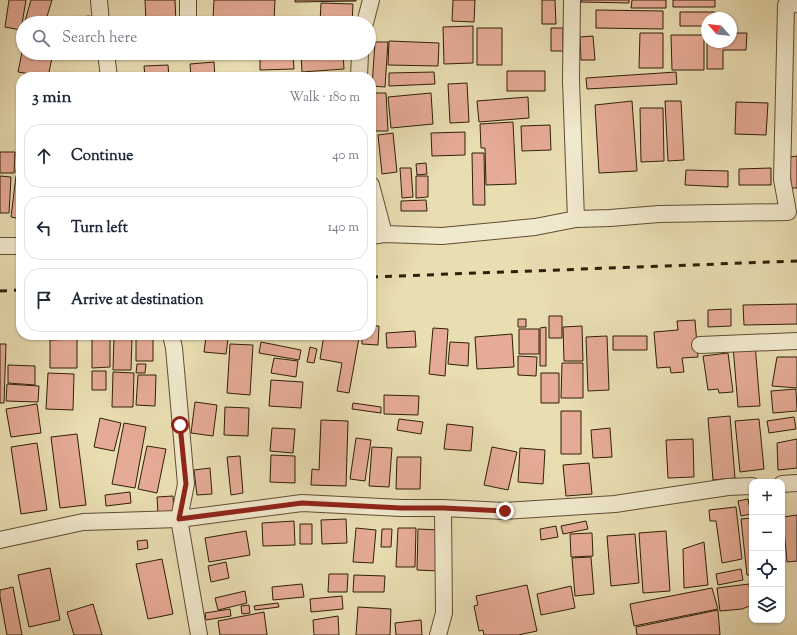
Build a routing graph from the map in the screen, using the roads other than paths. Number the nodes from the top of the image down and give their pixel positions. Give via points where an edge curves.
1 (99, 0) edge
2 (188, 0) edge
3 (371, 0) edge
4 (572, 0) edge
5 (790, 3) edge
6 (100, 16) edge
7 (188, 16) edge
8 (367, 16) edge
9 (107, 60) edge
10 (360, 60) edge
11 (108, 72) edge
12 (359, 72) edge
13 (793, 213) edge
14 (576, 219) junction
15 (377, 235) edge
16 (0, 246) edge
17 (16, 246) edge
18 (172, 340) edge
19 (797, 340) edge
20 (700, 345) dead end
21 (797, 483) edge
22 (785, 484) edge
23 (749, 486) edge
24 (443, 508) junction
25 (179, 519) junction
26 (0, 540) edge
27 (200, 635) edge
28 (438, 635) edge

1 - 6 street
2 - 7 street
3 - 8 street
4 - 14 street via 571,81
5 - 13 street via 782,179
9 - 11 street
10 - 12 street
13 - 14 street via 659,214
14 - 15 street via 535,227 442,236
16 - 17 street
18 - 25 street via 186,484
19 - 20 street
21 - 22 street
23 - 24 street via 614,504 505,511
24 - 25 street via 302,503
24 - 28 street via 444,613
25 - 26 street via 83,522
25 - 27 street

